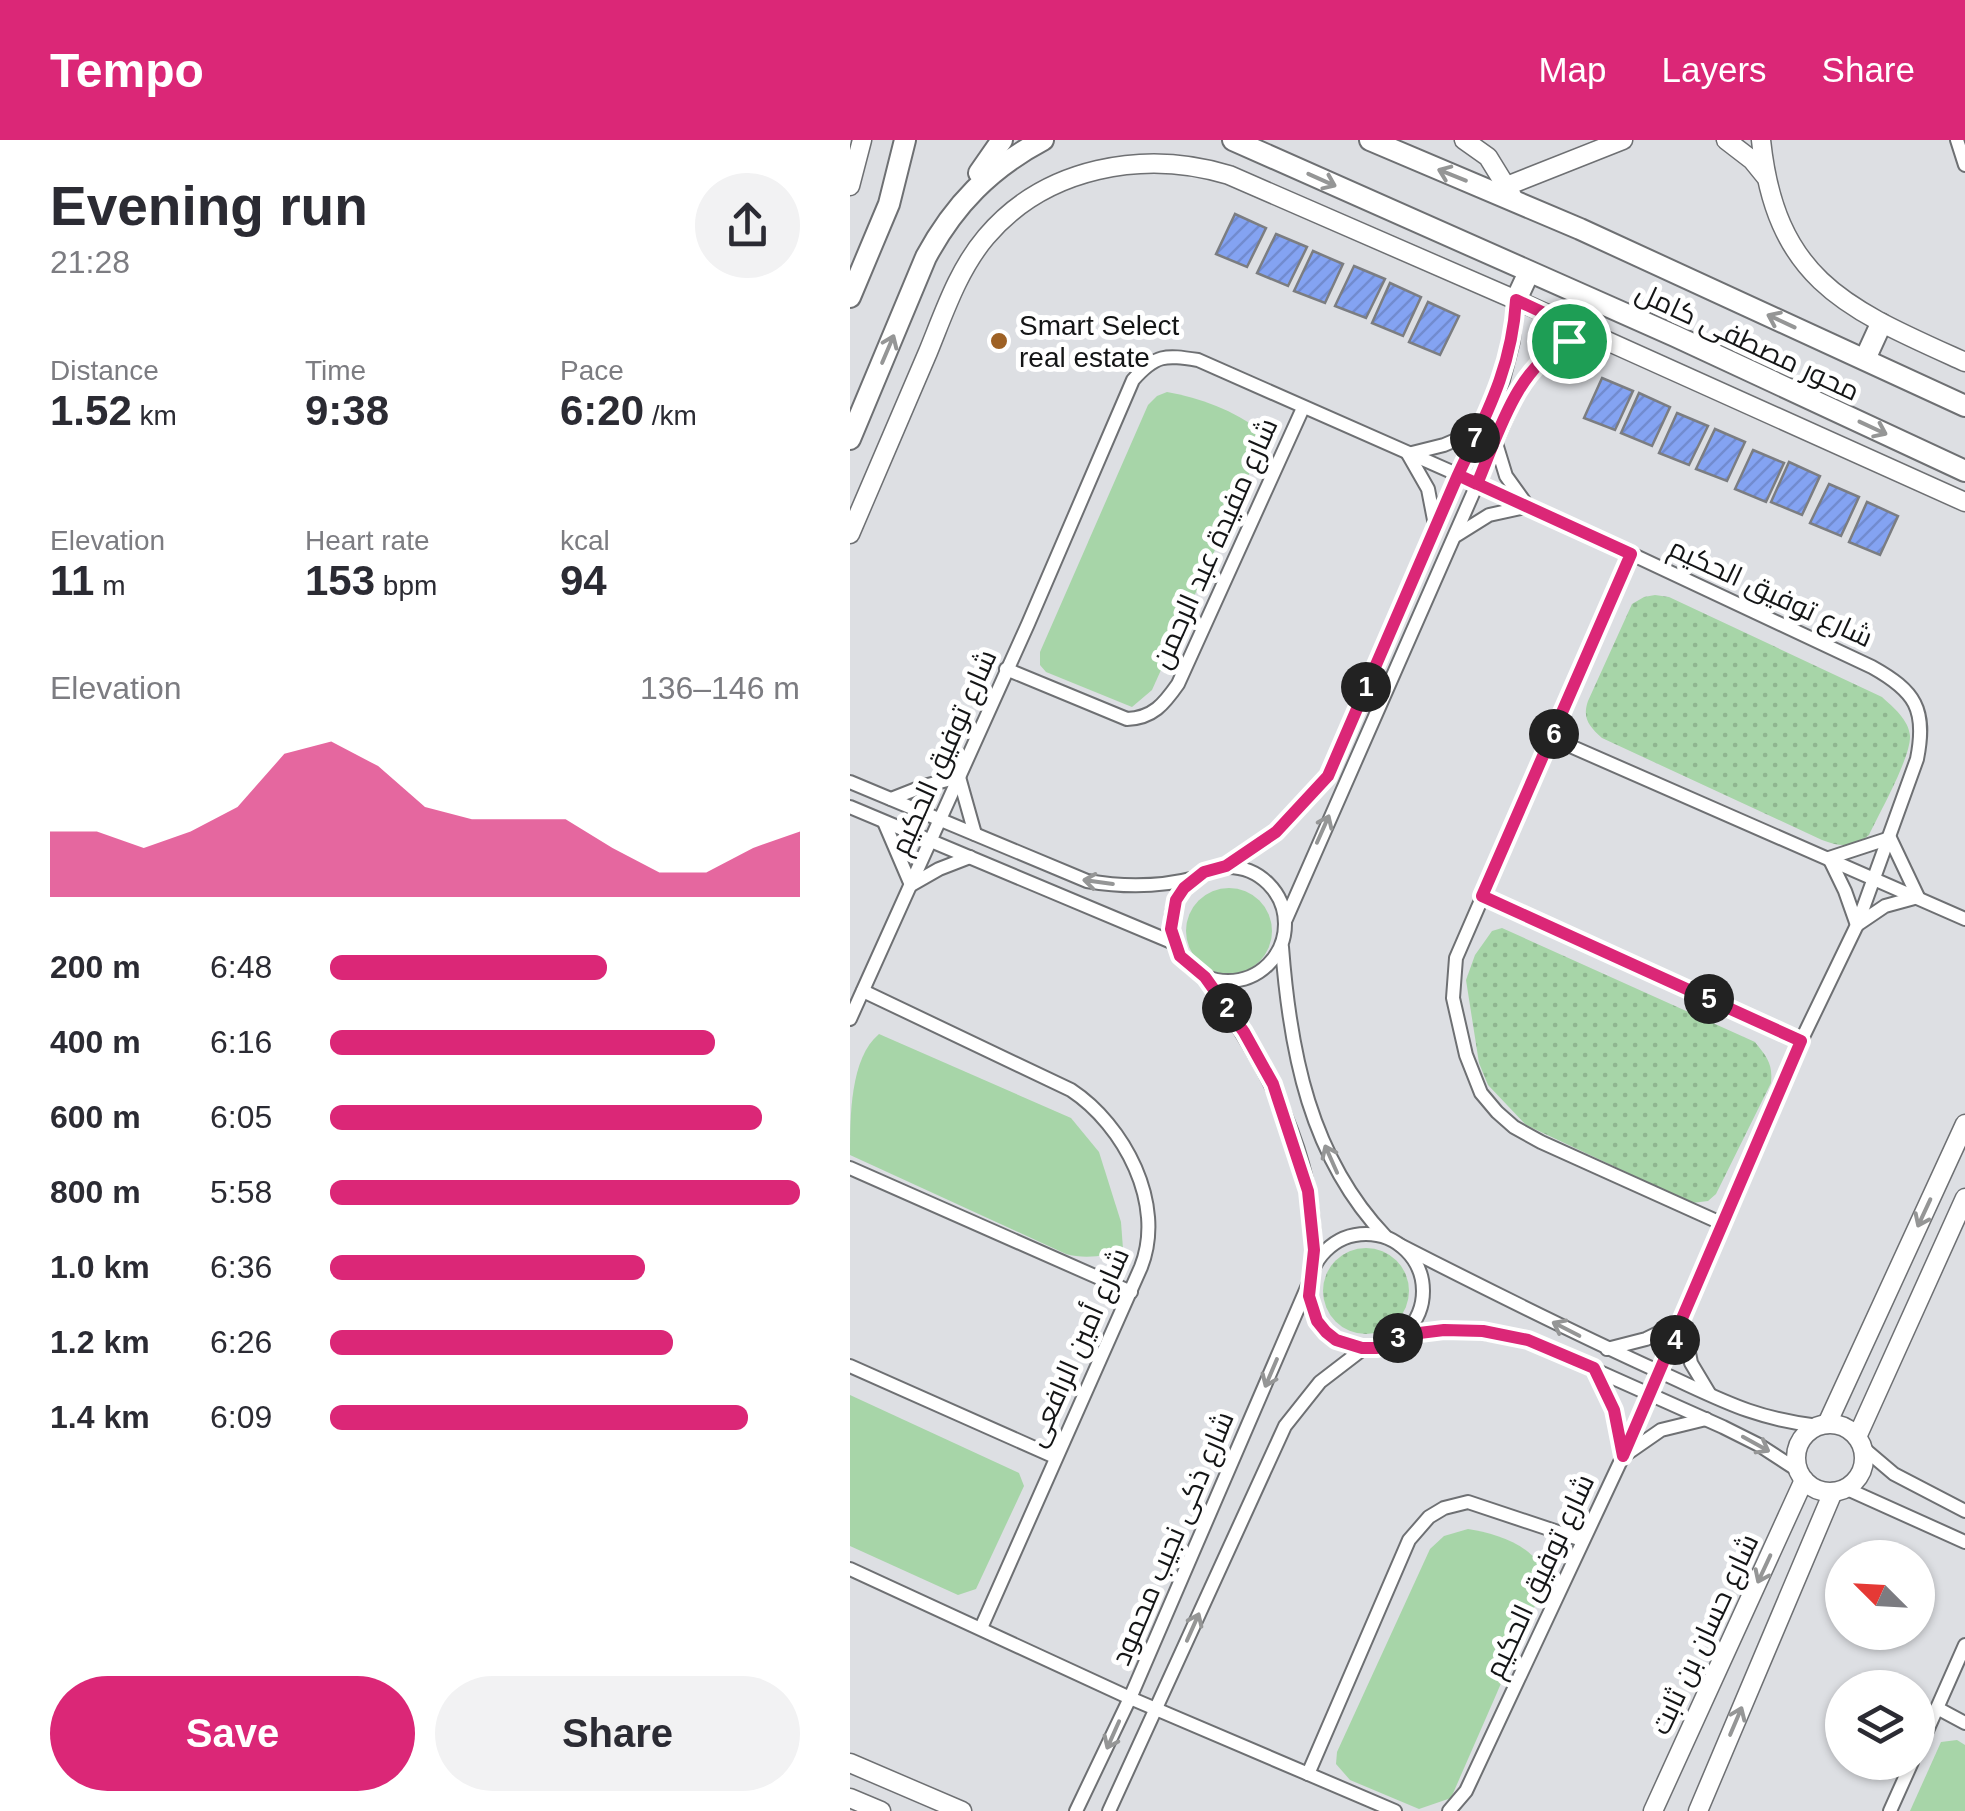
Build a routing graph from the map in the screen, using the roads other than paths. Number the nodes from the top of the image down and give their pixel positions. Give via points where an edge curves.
1 (862, 140) edge
2 (906, 140) edge
3 (920, 140) edge
4 (1002, 140) edge
5 (1043, 140) edge
6 (1232, 140) edge
7 (1370, 140) edge
8 (1464, 140) edge
9 (1622, 140) edge
10 (1726, 140) edge
11 (1761, 140) edge
12 (1957, 140) edge
13 (1965, 166) edge
14 (898, 174) junction
15 (1765, 177) junction
16 (850, 186) edge
17 (1505, 193) junction
18 (956, 208) junction
19 (1529, 272) junction
20 (850, 297) edge
21 (1516, 300) junction
22 (1881, 324) junction
23 (1593, 336) junction
24 (1865, 359) junction
25 (1965, 362) edge
26 (1965, 406) edge
27 (1303, 408) junction
28 (1479, 430) junction
29 (850, 439) edge
30 (1495, 440) junction
31 (1408, 454) junction
32 (1965, 471) edge
33 (1458, 475) junction
34 (1477, 484) junction
35 (1965, 502) edge
36 (1529, 506) junction
37 (1435, 529) junction
38 (850, 534) edge
39 (1455, 536) junction
40 (1631, 554) junction
41 (1006, 669) junction
42 (1552, 738) junction
43 (959, 777) junction
44 (850, 782) edge
45 (891, 799) junction
46 (850, 807) edge
47 (940, 820) junction
48 (884, 822) junction
49 (975, 834) junction
50 (1890, 838) junction
51 (930, 840) junction
52 (970, 857) junction
53 (1829, 858) junction
54 (1226, 866) junction
55 (1195, 878) junction
56 (1874, 878) junction
57 (911, 885) junction
58 (1482, 896) junction
59 (1918, 896) junction
60 (1286, 919) junction
61 (1965, 919) edge
62 (1856, 926) junction
63 (1174, 943) junction
64 (1282, 946) junction
65 (1205, 977) junction
66 (863, 991) junction
67 (850, 1020) edge
68 (1801, 1041) junction
69 (1965, 1124) edge
70 (850, 1168) edge
71 (1965, 1198) edge
72 (1724, 1224) junction
73 (1394, 1242) junction
74 (1311, 1277) junction
75 (1131, 1292) junction
76 (1683, 1321) junction
77 (1403, 1335) junction
78 (1362, 1348) junction
79 (1605, 1349) junction
80 (850, 1366) edge
81 (1594, 1368) junction
82 (1660, 1372) junction
83 (1650, 1393) junction
84 (1714, 1398) junction
85 (1706, 1419) junction
86 (1823, 1425) junction
87 (1859, 1441) junction
88 (1623, 1456) junction
89 (1055, 1458) junction
90 (1802, 1475) junction
91 (1839, 1490) junction
92 (1965, 1510) edge
93 (1582, 1540) junction
94 (1965, 1542) edge
95 (850, 1569) edge
96 (981, 1628) junction
97 (1965, 1645) edge
98 (1130, 1698) junction
99 (1156, 1708) junction
100 (1937, 1708) junction
101 (1935, 1713) edge
102 (1965, 1723) edge
103 (850, 1763) edge
104 (1308, 1774) junction
105 (1904, 1780) edge
106 (850, 1798) edge
107 (881, 1811) edge
108 (962, 1811) edge
109 (1076, 1811) edge
110 (1109, 1811) edge
111 (1395, 1811) edge
112 (1450, 1811) edge
113 (1653, 1811) edge
114 (1698, 1811) edge
115 (1890, 1811) edge

1 - 16 street
2 - 14 main road
3 - 14 main road
4 - 18 main road
5 - 18 main road via 998,168
6 -> 19 main road, محور مصطفى كامل
17 -> 7 main road, محور مصطفى كامل
8 - 17 street via 1488,158
9 - 17 street
10 - 15 street
11 - 15 street
12 - 13 street
14 - 20 main road
15 - 22 street via 1782,232 1803,262
24 -> 17 main road, محور مصطفى كامل
29 -> 18 main road via 926,257
19 - 21 main road
19 -> 32 main road, محور مصطفى كامل
21 - 23 street
21 - 28 street via 1506,370
21 - 38 street via 1202,167 1137,162 1068,180 1009,214 966,266
22 - 24 main road
22 - 25 street
23 - 30 street via 1542,358
23 - 35 street
24 - 26 main road, محور مصطفى كامل
27 - 31 street, شارع توفيق الحكيم
27 - 41 street, شارع مفيدة عبد الرحمن via 1178,684 1156,712 1127,719
27 - 41 street, شارع توفيق الحكيم via 1198,360 1149,362 1132,380
28 - 31 street
28 - 33 street
30 - 34 street
30 - 36 street via 1506,476
31 - 33 street, شارع توفيق الحكيم
31 - 37 street via 1428,489
33 - 34 street, شارع توفيق الحكيم
33 - 37 street
34 - 36 street, شارع توفيق الحكيم
34 - 39 street
36 - 39 street via 1489,515
36 - 40 street, شارع توفيق الحكيم
37 - 54 street via 1328,776 1276,832
60 -> 39 street
40 - 42 street
40 - 50 street, شارع توفيق الحكيم via 1872,667 1910,694 1922,737
41 - 43 street, شارع توفيق الحكيم
42 - 53 street
42 - 58 street
43 - 45 street
43 - 47 street, شارع توفيق الحكيم
43 - 49 street
44 - 45 street
45 - 47 street
46 - 48 street
47 - 49 street
47 - 51 street, شارع توفيق الحكيم
48 - 51 street
48 - 57 street
55 -> 49 street via 1171,884 1087,881
50 - 53 street
50 - 56 street, شارع توفيق الحكيم
50 - 59 street
51 - 52 street
51 - 57 street, شارع توفيق الحكيم
52 - 57 street
52 - 63 street
53 - 56 street
53 - 62 street
54 - 55 street
54 - 60 street via 1266,881
55 - 63 street via 1176,900
56 - 59 street
56 - 62 street, شارع توفيق الحكيم
57 - 66 street, شارع توفيق الحكيم
58 - 68 street
58 - 72 street via 1452,976 1466,1055 1481,1093 1514,1127
59 - 61 street
59 - 62 street via 1885,906
60 - 64 street
62 - 68 street, شارع توفيق الحكيم
63 - 65 street
64 - 65 street via 1258,974 1222,982
73 -> 64 street via 1344,1186 1299,1077
65 - 74 street via 1259,1057 1278,1099 1308,1191
66 - 67 street, شارع توفيق الحكيم
66 - 75 street, شارع أمين الرافعى via 1070,1090 1106,1118 1126,1151 1150,1220 1148,1252
68 - 72 street, شارع توفيق الحكيم
69 -> 86 street
70 - 75 street
71 - 87 street
72 - 76 street, شارع توفيق الحكيم
73 - 74 street via 1372,1234 1343,1239
73 - 77 street via 1418,1267 1423,1296
79 -> 73 street
74 - 78 street via 1312,1309 1326,1332
74 -> 98 street, شارع ذكى نجيب محمود
75 - 89 street, شارع أمين الرافعى
76 - 79 street
76 - 82 street, شارع توفيق الحكيم
76 - 84 street via 1691,1363
77 - 78 street
77 - 81 street via 1462,1329 1502,1334
99 -> 78 street, شارع ذكى نجيب محمود via 1285,1426 1320,1382
79 - 82 street
80 - 89 street
81 - 83 street
81 - 88 street via 1614,1410
82 - 83 street, شارع توفيق الحكيم
82 - 84 street
83 - 85 street
83 - 88 street, شارع توفيق الحكيم
84 - 86 street via 1768,1419
85 - 88 street via 1661,1430
85 -> 90 street
86 - 87 street via 1838,1425
86 - 90 street via 1799,1444
87 - 91 street via 1862,1468
87 - 92 street via 1894,1474
88 - 93 street, شارع توفيق الحكيم
89 - 96 street, شارع أمين الرافعى
90 - 91 street via 1812,1487
90 -> 113 street, شارع حسان بن ثابت
91 - 94 street
114 -> 91 street
93 - 104 street via 1468,1502 1429,1518 1409,1540
93 - 112 street, شارع توفيق الحكيم via 1466,1790
95 - 96 street
96 - 98 street
97 - 100 street
98 - 99 street
98 -> 109 street, شارع ذكى نجيب محمود
99 - 104 street
99 - 110 street, شارع ذكى نجيب محمود
100 - 101 street
100 - 102 street
103 - 108 street
104 - 111 street
105 - 115 street
106 - 107 street

